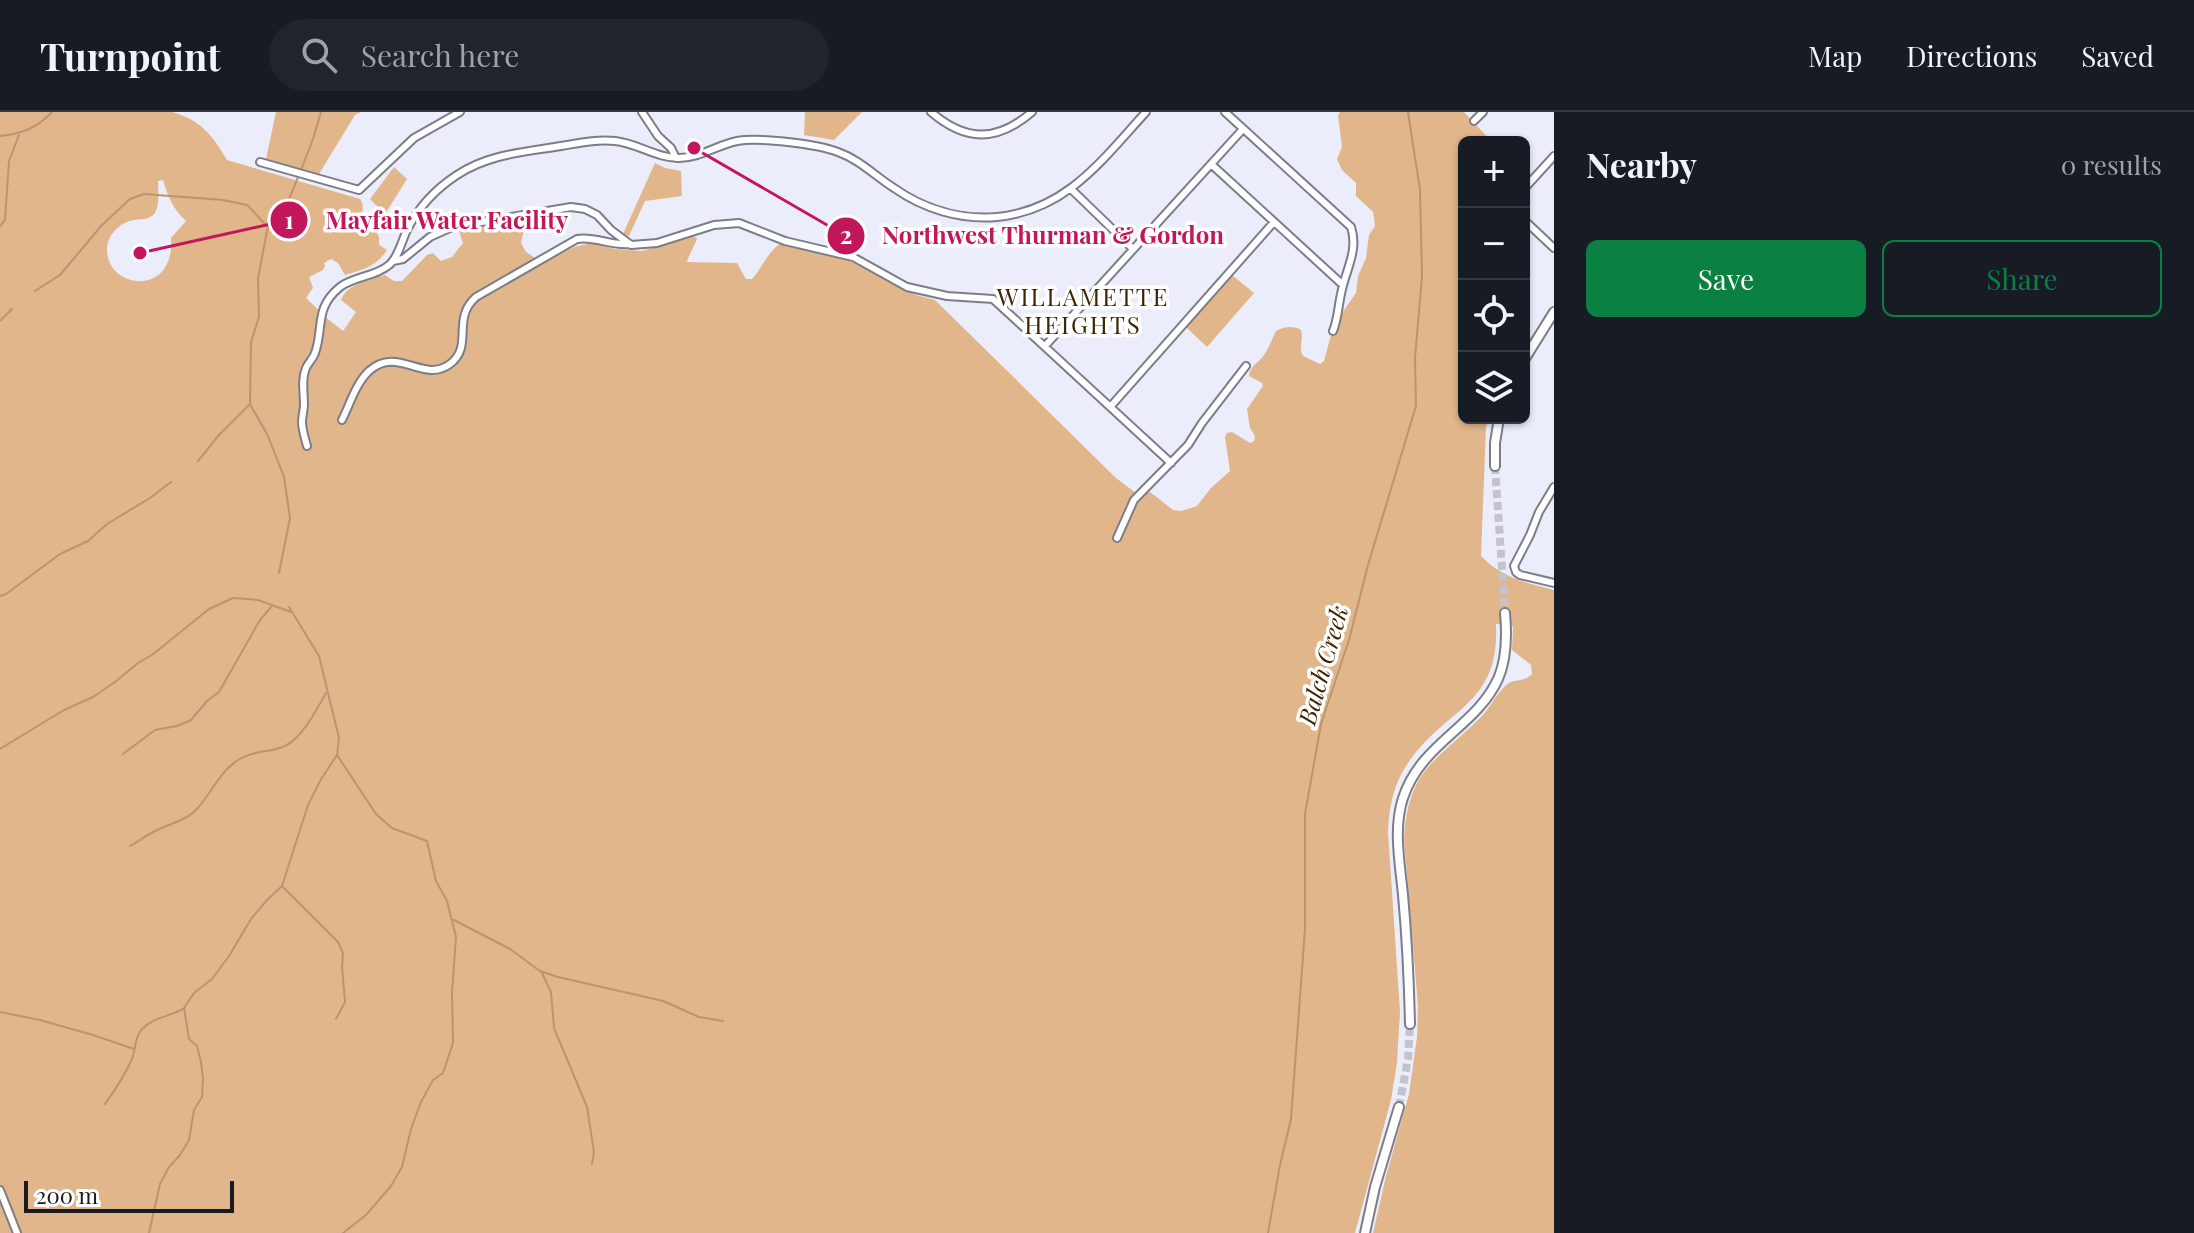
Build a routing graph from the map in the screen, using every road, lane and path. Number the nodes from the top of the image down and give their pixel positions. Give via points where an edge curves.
1 (460, 112) edge
2 (642, 112) edge
3 (931, 112) edge
4 (1032, 112) edge
5 (1146, 112) edge
6 (1225, 112) edge
7 (1483, 112) edge
8 (1474, 121) dead end
9 (1243, 129) junction
10 (1554, 156) edge
11 (676, 158) junction
12 (260, 162) dead end
13 (1211, 164) junction
14 (1530, 182) edge
15 (1071, 189) junction
16 (1274, 222) junction
17 (1530, 226) edge
18 (630, 244) junction
19 (1554, 248) edge
20 (1133, 249) junction
21 (393, 261) junction
22 (1343, 285) junction
23 (1554, 312) edge
24 (1333, 331) dead end
25 (1045, 346) junction
26 (1529, 352) edge
27 (1246, 366) dead end
28 (1111, 406) junction
29 (342, 420) dead end
30 (1498, 424) edge
31 (307, 446) dead end
32 (1171, 463) junction
33 (1495, 466) tunnel mouth
34 (1554, 487) edge
35 (1117, 538) dead end
36 (1554, 583) edge
37 (1505, 613) tunnel mouth
38 (1410, 1024) tunnel mouth
39 (1397, 1111) tunnel mouth
40 (0, 1190) edge
41 (17, 1233) edge
42 (1365, 1233) edge

1 - 12 street via 404,146 361,189
2 - 11 street
3 - 4 street via 948,126 986,135 1005,130
5 - 15 street
6 - 9 street
7 - 8 street
9 - 13 street
9 - 22 street via 1348,222 1353,246
10 - 14 street
11 - 15 street via 739,141 819,146 852,158 922,205 976,217 1024,211
11 - 21 street via 601,140 486,160 428,200
13 - 16 street
13 - 20 street
15 - 20 street
16 - 22 street
16 - 28 street
17 - 19 street
18 - 21 street via 597,215 571,207 452,227
18 - 25 street via 739,223 785,241 853,257 907,287 993,299
18 - 29 street via 577,239 476,297 463,316 461,350 449,365 431,371 401,361 378,365 359,384
20 - 25 street
21 - 31 street via 344,284 325,305 316,352 304,371 302,423
22 - 24 street
23 - 26 main road
25 - 28 street
27 - 32 street
28 - 32 street
30 - 33 main road
32 - 35 street via 1134,500
34 - 36 street via 1514,566 1520,575
37 - 38 main road via 1504,659 1494,687 1419,766 1398,823
39 - 42 main road
40 - 41 street

